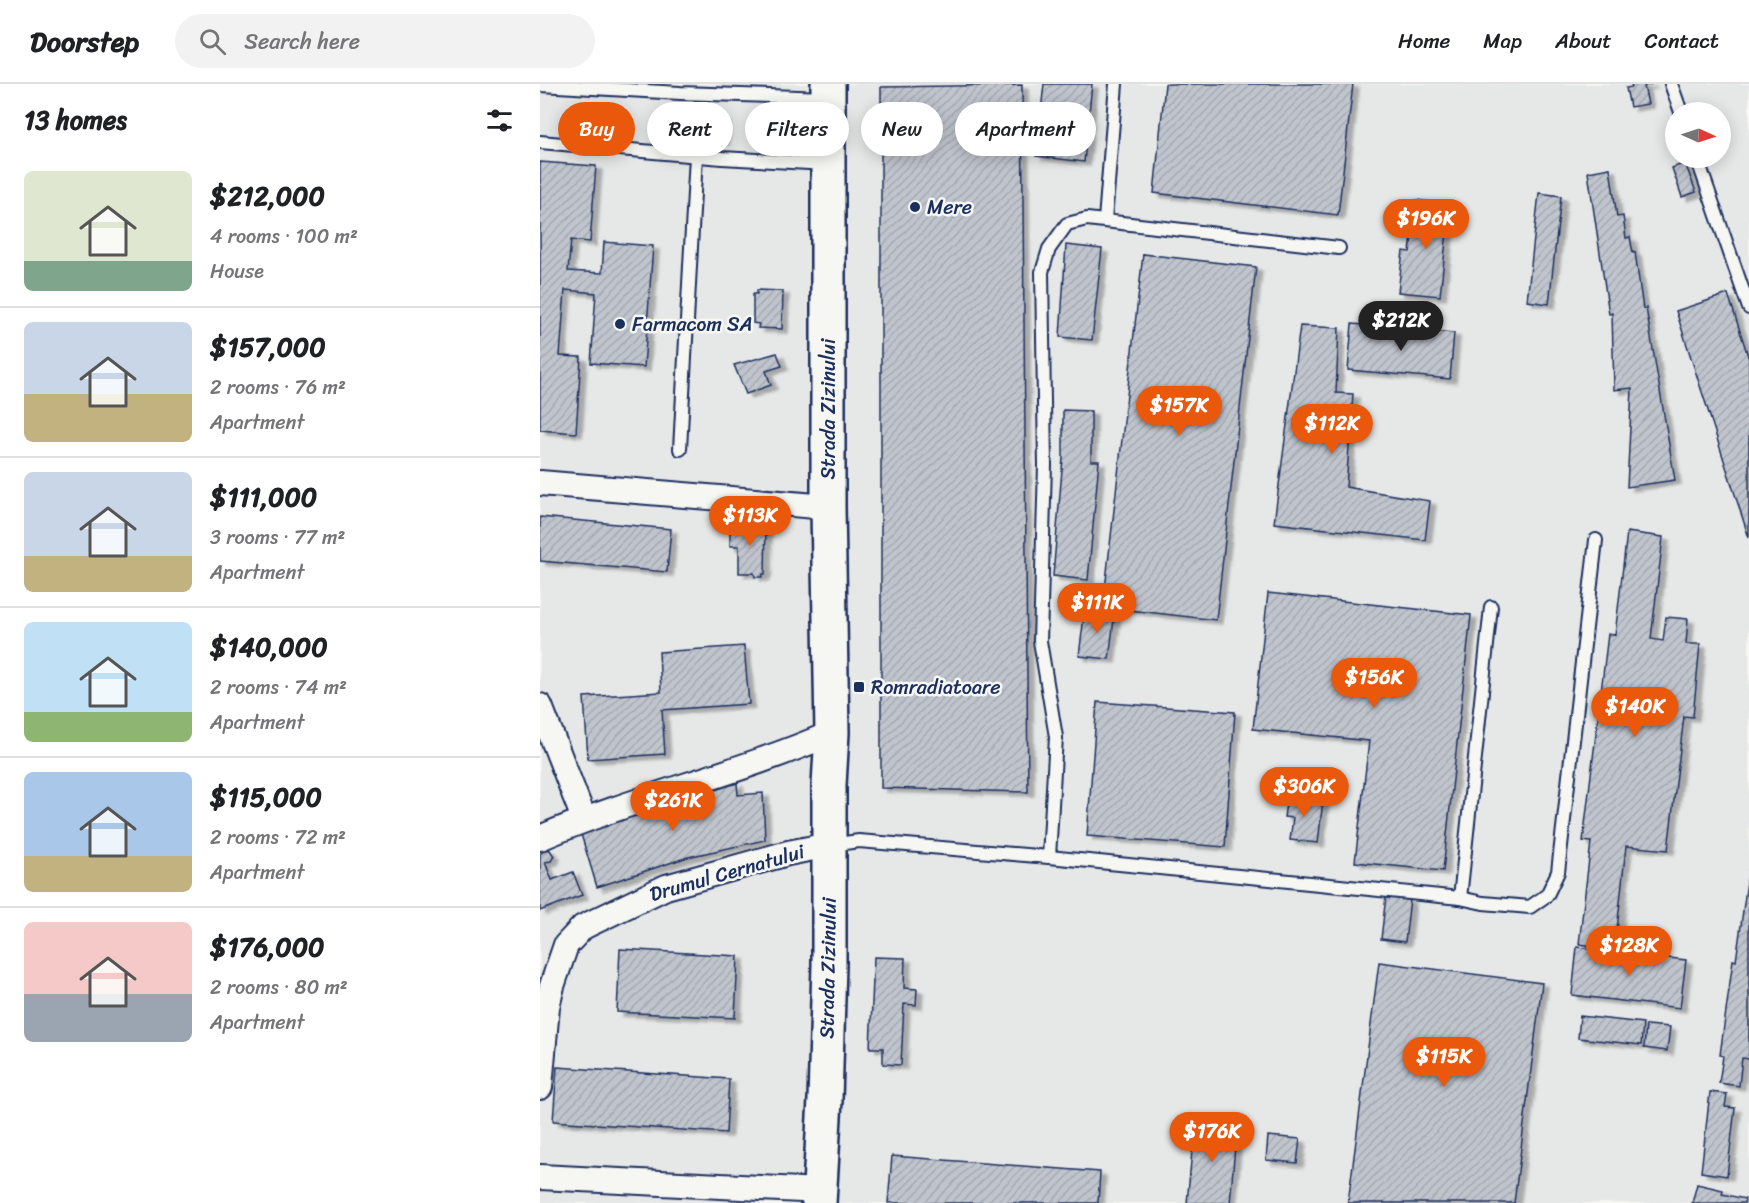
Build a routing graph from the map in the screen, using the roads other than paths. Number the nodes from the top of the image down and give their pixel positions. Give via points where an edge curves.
1 (540, 84) edge
2 (1116, 84) edge
3 (1671, 84) edge
4 (680, 88) edge
5 (828, 91) edge
6 (1677, 102) edge
7 (540, 142) edge
8 (647, 152) edge
9 (696, 156) joint
10 (828, 164) junction
11 (1700, 168) edge
12 (1105, 220) junction
13 (1339, 248) dead end
14 (1749, 308) edge
15 (680, 449) dead end
16 (540, 483) edge
17 (828, 507) junction
18 (1596, 540) dead end
19 (1491, 607) dead end
20 (540, 706) edge
21 (832, 733) junction
22 (584, 819) junction
23 (540, 838) edge
24 (829, 845) junction
25 (1049, 857) junction
26 (1460, 898) junction
27 (543, 1006) edge
28 (540, 1088) edge
29 (540, 1177) edge
30 (820, 1197) edge

1 - 4 lane
2 - 12 lane
3 - 6 lane
4 - 5 lane
5 - 10 main road, Strada Zizinului
7 - 8 lane
9 - 10 lane
9 - 15 lane
10 - 17 main road, Strada Zizinului
11 - 14 lane
12 - 13 lane
12 - 25 lane via 1067,224 1049,249 1042,272 1045,465 1040,641 1056,737
16 - 17 street
17 - 21 main road, Strada Zizinului
18 - 26 lane via 1558,872 1547,895 1530,907
19 - 26 lane
20 - 22 street
21 - 22 street via 784,754
21 - 24 main road, Strada Zizinului
22 - 23 street
24 - 25 lane via 859,841
24 - 27 street, Drumul Cernatului via 666,887 583,927 566,945
24 - 30 main road, Strada Zizinului via 829,965
25 - 26 lane
27 - 28 street, Drumul Cernatului
29 - 30 street

